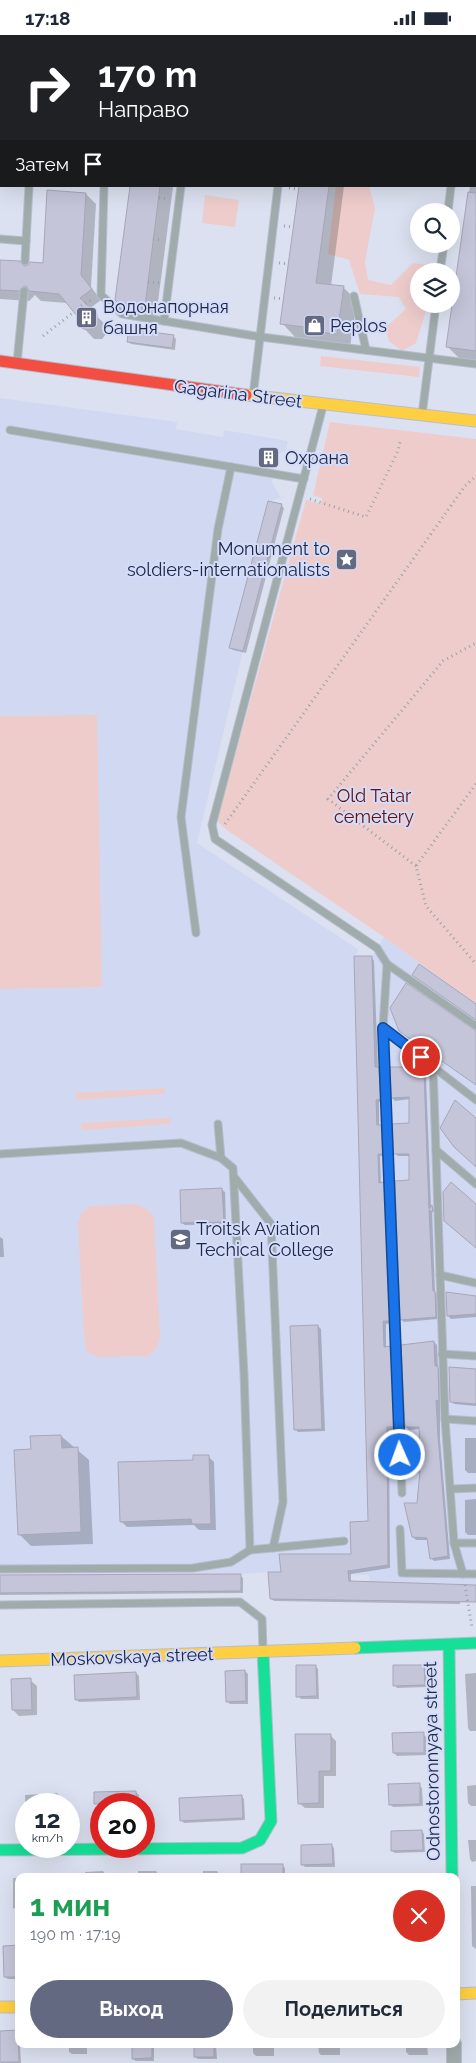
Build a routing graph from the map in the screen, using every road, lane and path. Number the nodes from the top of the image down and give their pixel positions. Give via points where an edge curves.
1 (29, 187) edge
2 (104, 187) edge
3 (181, 187) edge
4 (278, 187) edge
5 (451, 187) edge
6 (449, 203) edge
7 (0, 239) edge
8 (26, 241) junction
9 (26, 261) dead end
10 (24, 291) dead end
11 (354, 296) dead end
12 (74, 312) dead end
13 (435, 313) edge
14 (164, 321) junction
15 (43, 336) dead end
16 (261, 337) junction
17 (366, 350) junction
18 (429, 358) junction
19 (0, 361) edge
20 (17, 364) junction
21 (476, 364) edge
22 (253, 397) junction
23 (324, 405) junction
24 (422, 416) junction
25 (476, 421) edge
26 (10, 430) dead end
27 (400, 442) dead end
28 (231, 467) junction
29 (476, 476) edge
30 (304, 479) junction
31 (300, 495) junction
32 (476, 643) edge
33 (476, 784) edge
34 (215, 839) junction
35 (416, 866) junction
36 (196, 933) dead end
37 (387, 964) junction
38 (476, 964) edge
39 (476, 1027) edge
40 (383, 1028) junction
41 (433, 1066) junction
42 (476, 1100) edge
43 (218, 1123) dead end
44 (436, 1150) junction
45 (0, 1154) edge
46 (221, 1158) junction
47 (235, 1178) junction
48 (476, 1184) edge
49 (440, 1275) junction
50 (476, 1283) edge
51 (442, 1354) junction
52 (476, 1356) edge
53 (445, 1419) junction
54 (476, 1421) edge
55 (476, 1488) edge
56 (450, 1489) junction
57 (402, 1493) dead end
58 (400, 1529) dead end
59 (344, 1541) dead end
60 (454, 1543) junction
61 (476, 1543) edge
62 (273, 1548) junction
63 (250, 1550) junction
64 (0, 1569) edge
65 (462, 1574) junction
66 (476, 1574) edge
67 (0, 1605) edge
68 (475, 1643) edge
69 (449, 1646) junction
70 (263, 1652) junction
71 (0, 1661) edge
72 (0, 1850) edge
73 (452, 1873) edge
74 (476, 1993) edge
75 (460, 1994) edge
76 (0, 2007) edge
77 (15, 2007) edge
78 (454, 2048) edge
79 (454, 2063) edge

1 - 8 lane
2 - 14 lane via 101,295 122,315
3 - 14 lane
4 - 16 lane
5 - 6 lane
7 - 8 lane
8 - 9 lane
10 - 20 lane
11 - 17 lane
12 - 15 path
13 - 18 lane
14 - 16 lane
16 - 17 lane
16 - 22 lane
17 - 18 lane
18 - 21 lane
18 - 24 lane
19 - 20 street, Gagarina Street
20 - 22 street, Gagarina Street
22 - 23 street, Gagarina Street
23 - 24 street, Gagarina Street
23 - 30 lane
24 - 25 street, Gagarina Street
26 - 28 lane
27 - 31 path via 366,517
28 - 30 lane
28 - 36 lane via 217,539 181,817
29 - 34 path via 465,486
30 - 31 lane
31 - 34 lane via 212,825
32 - 35 path via 443,661 328,799
33 - 35 path
34 - 37 lane via 377,948
35 - 38 path via 426,906
37 - 39 lane
37 - 40 lane
40 - 41 lane
40 - 57 lane
41 - 42 lane
41 - 44 lane
43 - 46 lane
44 - 48 lane
44 - 49 lane
45 - 46 lane via 181,1143
46 - 47 lane via 233,1168
47 - 62 lane via 271,1224 283,1502
47 - 63 lane
49 - 50 lane
49 - 51 lane
51 - 52 lane
51 - 53 lane
53 - 54 lane
53 - 56 lane
55 - 56 lane
56 - 60 lane
58 - 65 lane via 402,1573
59 - 62 lane
60 - 61 lane
60 - 65 lane
62 - 63 lane
63 - 64 lane via 231,1562 193,1568
65 - 66 lane
65 - 68 path
67 - 70 lane via 240,1602 262,1619
68 - 69 street, Moskovskaya street
69 - 70 street, Moskovskaya street
69 - 73 street, Odnostoronnyaya street
70 - 71 street, Moskovskaya street
70 - 72 street via 271,1821 260,1840 242,1848
74 - 75 street
76 - 77 street
78 - 79 street

